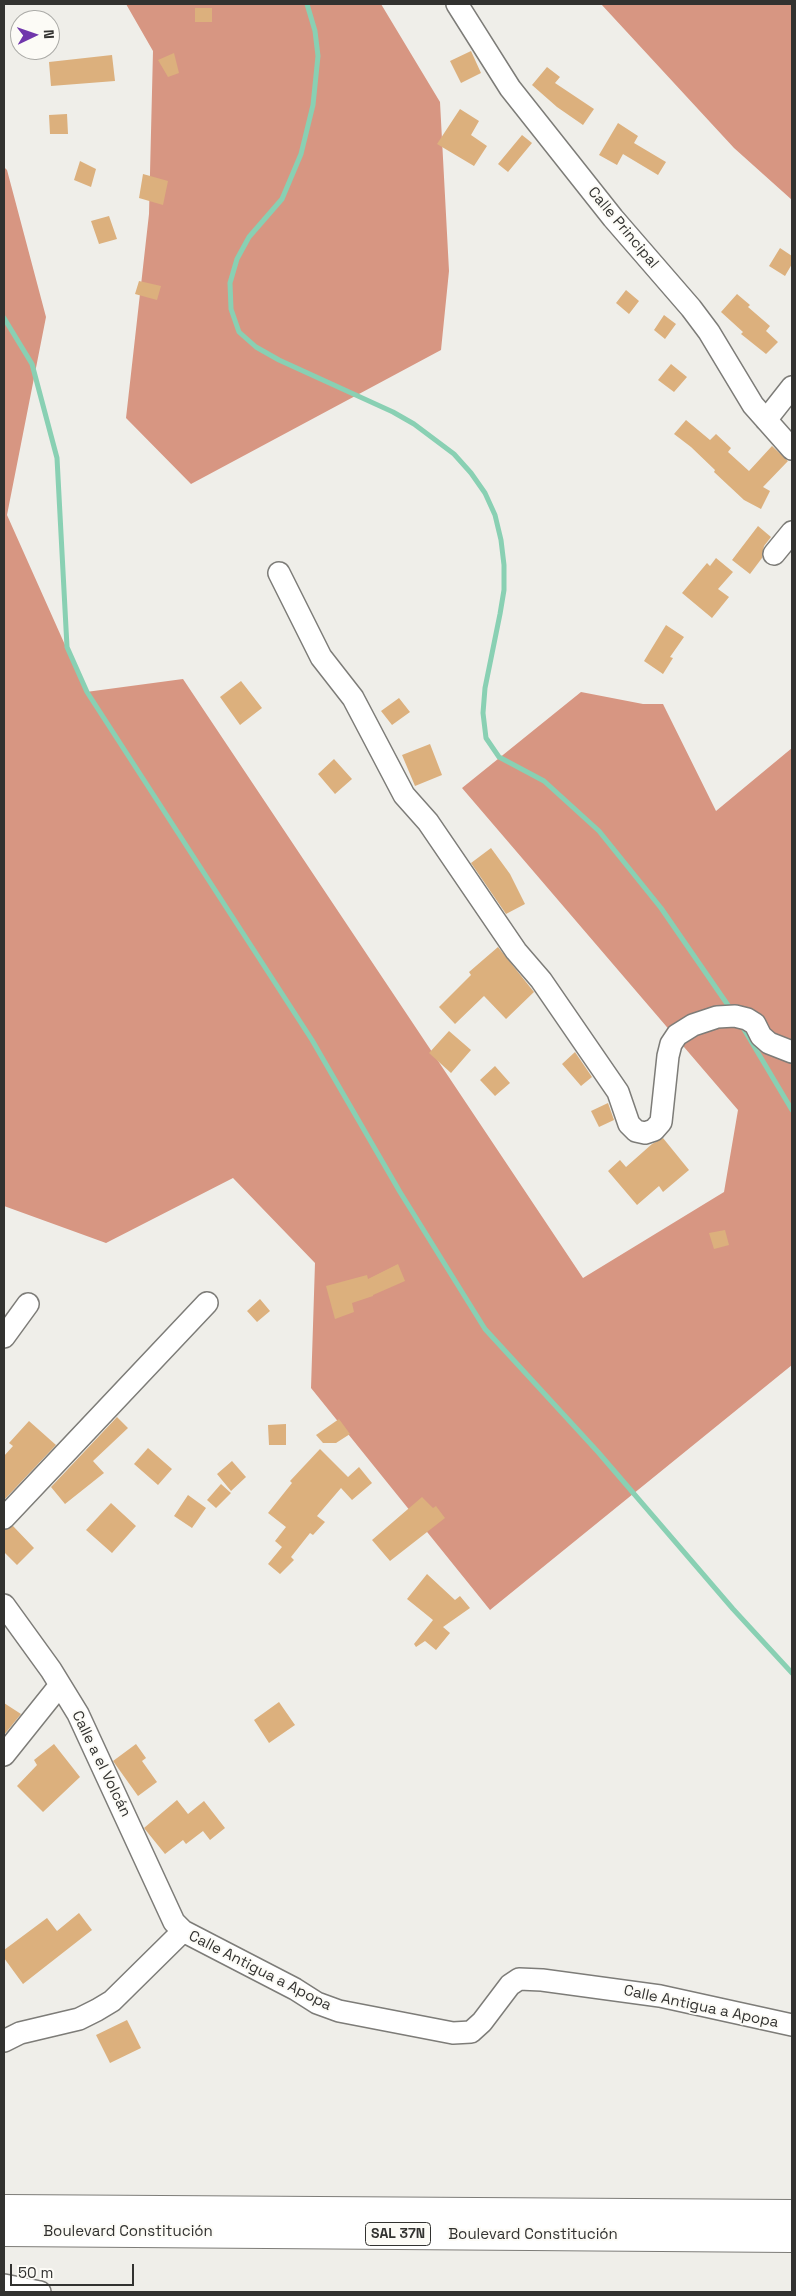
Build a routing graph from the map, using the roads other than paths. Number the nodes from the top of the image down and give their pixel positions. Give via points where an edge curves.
1 (457, 4) edge
2 (792, 387) edge
3 (766, 420) junction
4 (792, 449) edge
5 (792, 532) edge
6 (774, 554) dead end
7 (279, 573) dead end
8 (792, 1052) edge
9 (207, 1303) dead end
10 (28, 1304) dead end
11 (4, 1337) edge
12 (4, 1518) edge
13 (4, 1606) edge
14 (60, 1685) junction
15 (4, 1756) edge
16 (182, 1931) junction
17 (792, 2025) edge
18 (4, 2042) edge
19 (4, 2209) edge
20 (792, 2214) edge
21 (4, 2232) edge
22 (792, 2238) edge
23 (4, 2285) edge
24 (40, 2292) edge

1 - 3 street, Calle Principal via 510,88 613,218 691,308
2 - 3 street
3 - 4 street, Calle Principal
5 - 6 street
7 - 8 street via 321,657 353,698 404,795 428,822 516,952 541,980 618,1092 629,1124 636,1131 654,1130 661,1122 671,1044 677,1035 693,1025 717,1017 747,1019 755,1024 769,1044
9 - 12 street
10 - 11 street
13 - 14 street, Calle a el Volcán
14 - 15 street
14 - 16 street, Calle a el Volcán via 78,1714 134,1831 168,1912
16 - 17 street, Calle Antigua a Apopa via 317,2003 339,2011 453,2033 471,2032 510,1984 518,1979 660,1996
16 - 18 street, Calle Antigua a Apopa via 112,2000 97,2010 79,2019 20,2033
19 - 20 highway, Boulevard Constitución / SAL 37N
21 - 22 highway, Boulevard Constitución / SAL 37N
23 - 24 street

